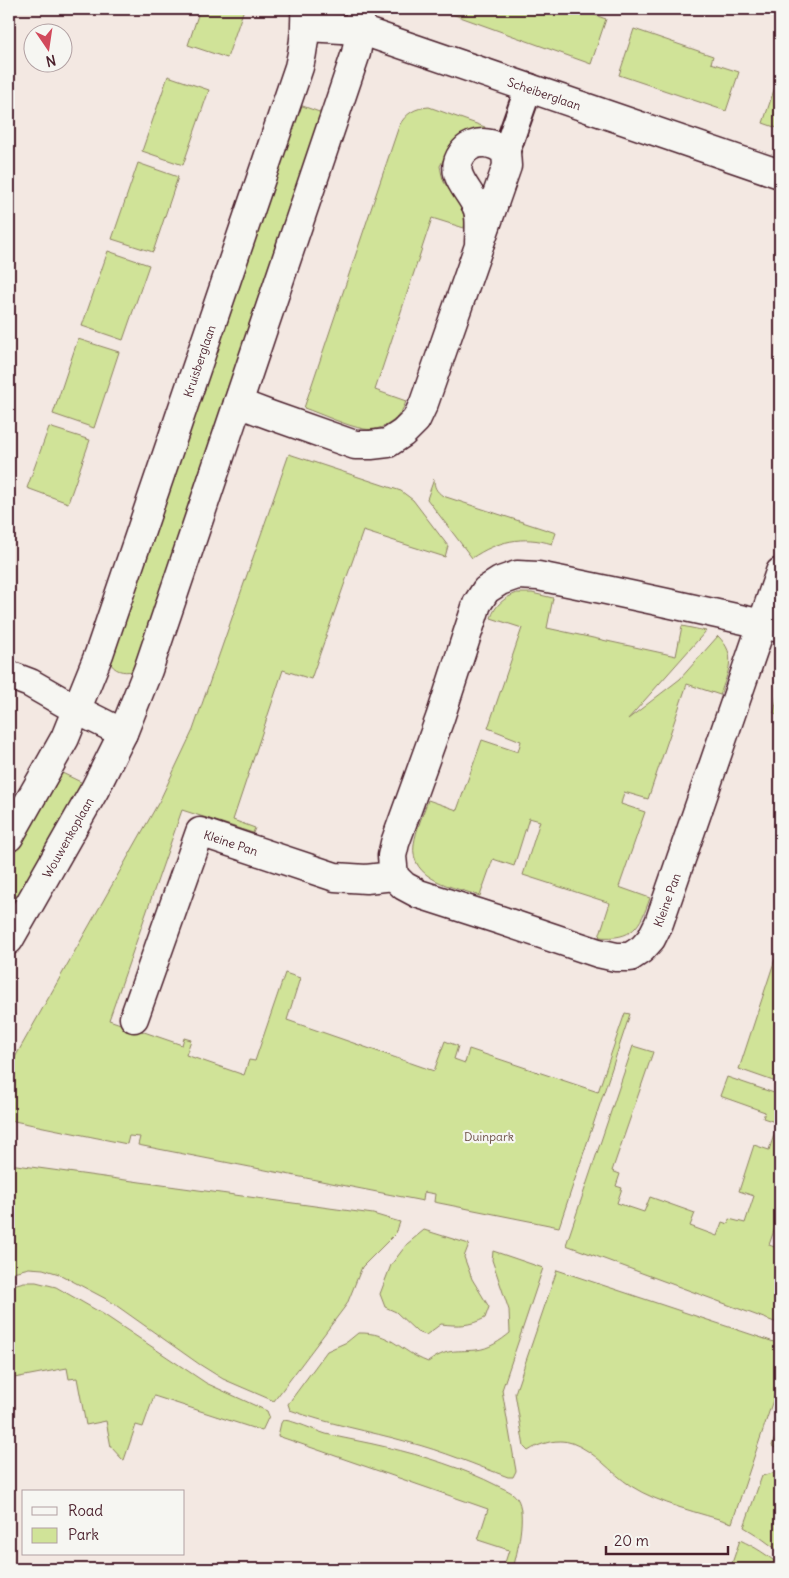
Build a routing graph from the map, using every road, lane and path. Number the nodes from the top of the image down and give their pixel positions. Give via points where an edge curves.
1 (306, 18) edge
2 (360, 19) edge
3 (528, 87) junction
4 (506, 152) junction
5 (780, 174) edge
6 (479, 245) junction
7 (238, 402) junction
8 (780, 572) edge
9 (771, 626) edge
10 (9, 676) edge
11 (77, 710) junction
12 (123, 734) junction
13 (9, 837) edge
14 (394, 876) junction
15 (9, 940) edge
16 (134, 1018) dead end

1 - 2 street, Scheiberglaan
1 - 11 street, Kruisberglaan via 304,47 296,77
2 - 3 street, Scheiberglaan
2 - 7 street via 356,53
3 - 4 street
3 - 5 street, Scheiberglaan
4 - 6 street via 507,166
4 - 6 street via 498,146 476,143 466,148 458,162 458,177 478,209
6 - 7 street via 424,403 416,420 388,443 355,445
7 - 12 street via 148,670
8 - 9 street, Kleine Pan
9 - 14 street via 538,576 517,575 486,590 476,604 395,843 392,856
9 - 14 street, Kleine Pan via 660,923 651,940 630,957 598,953 419,894
10 - 11 street via 30,683
11 - 12 street
11 - 13 street via 65,738
12 - 15 street, Wouwenkoplaan via 95,790
14 - 16 street, Kleine Pan via 366,879 335,877 200,832

